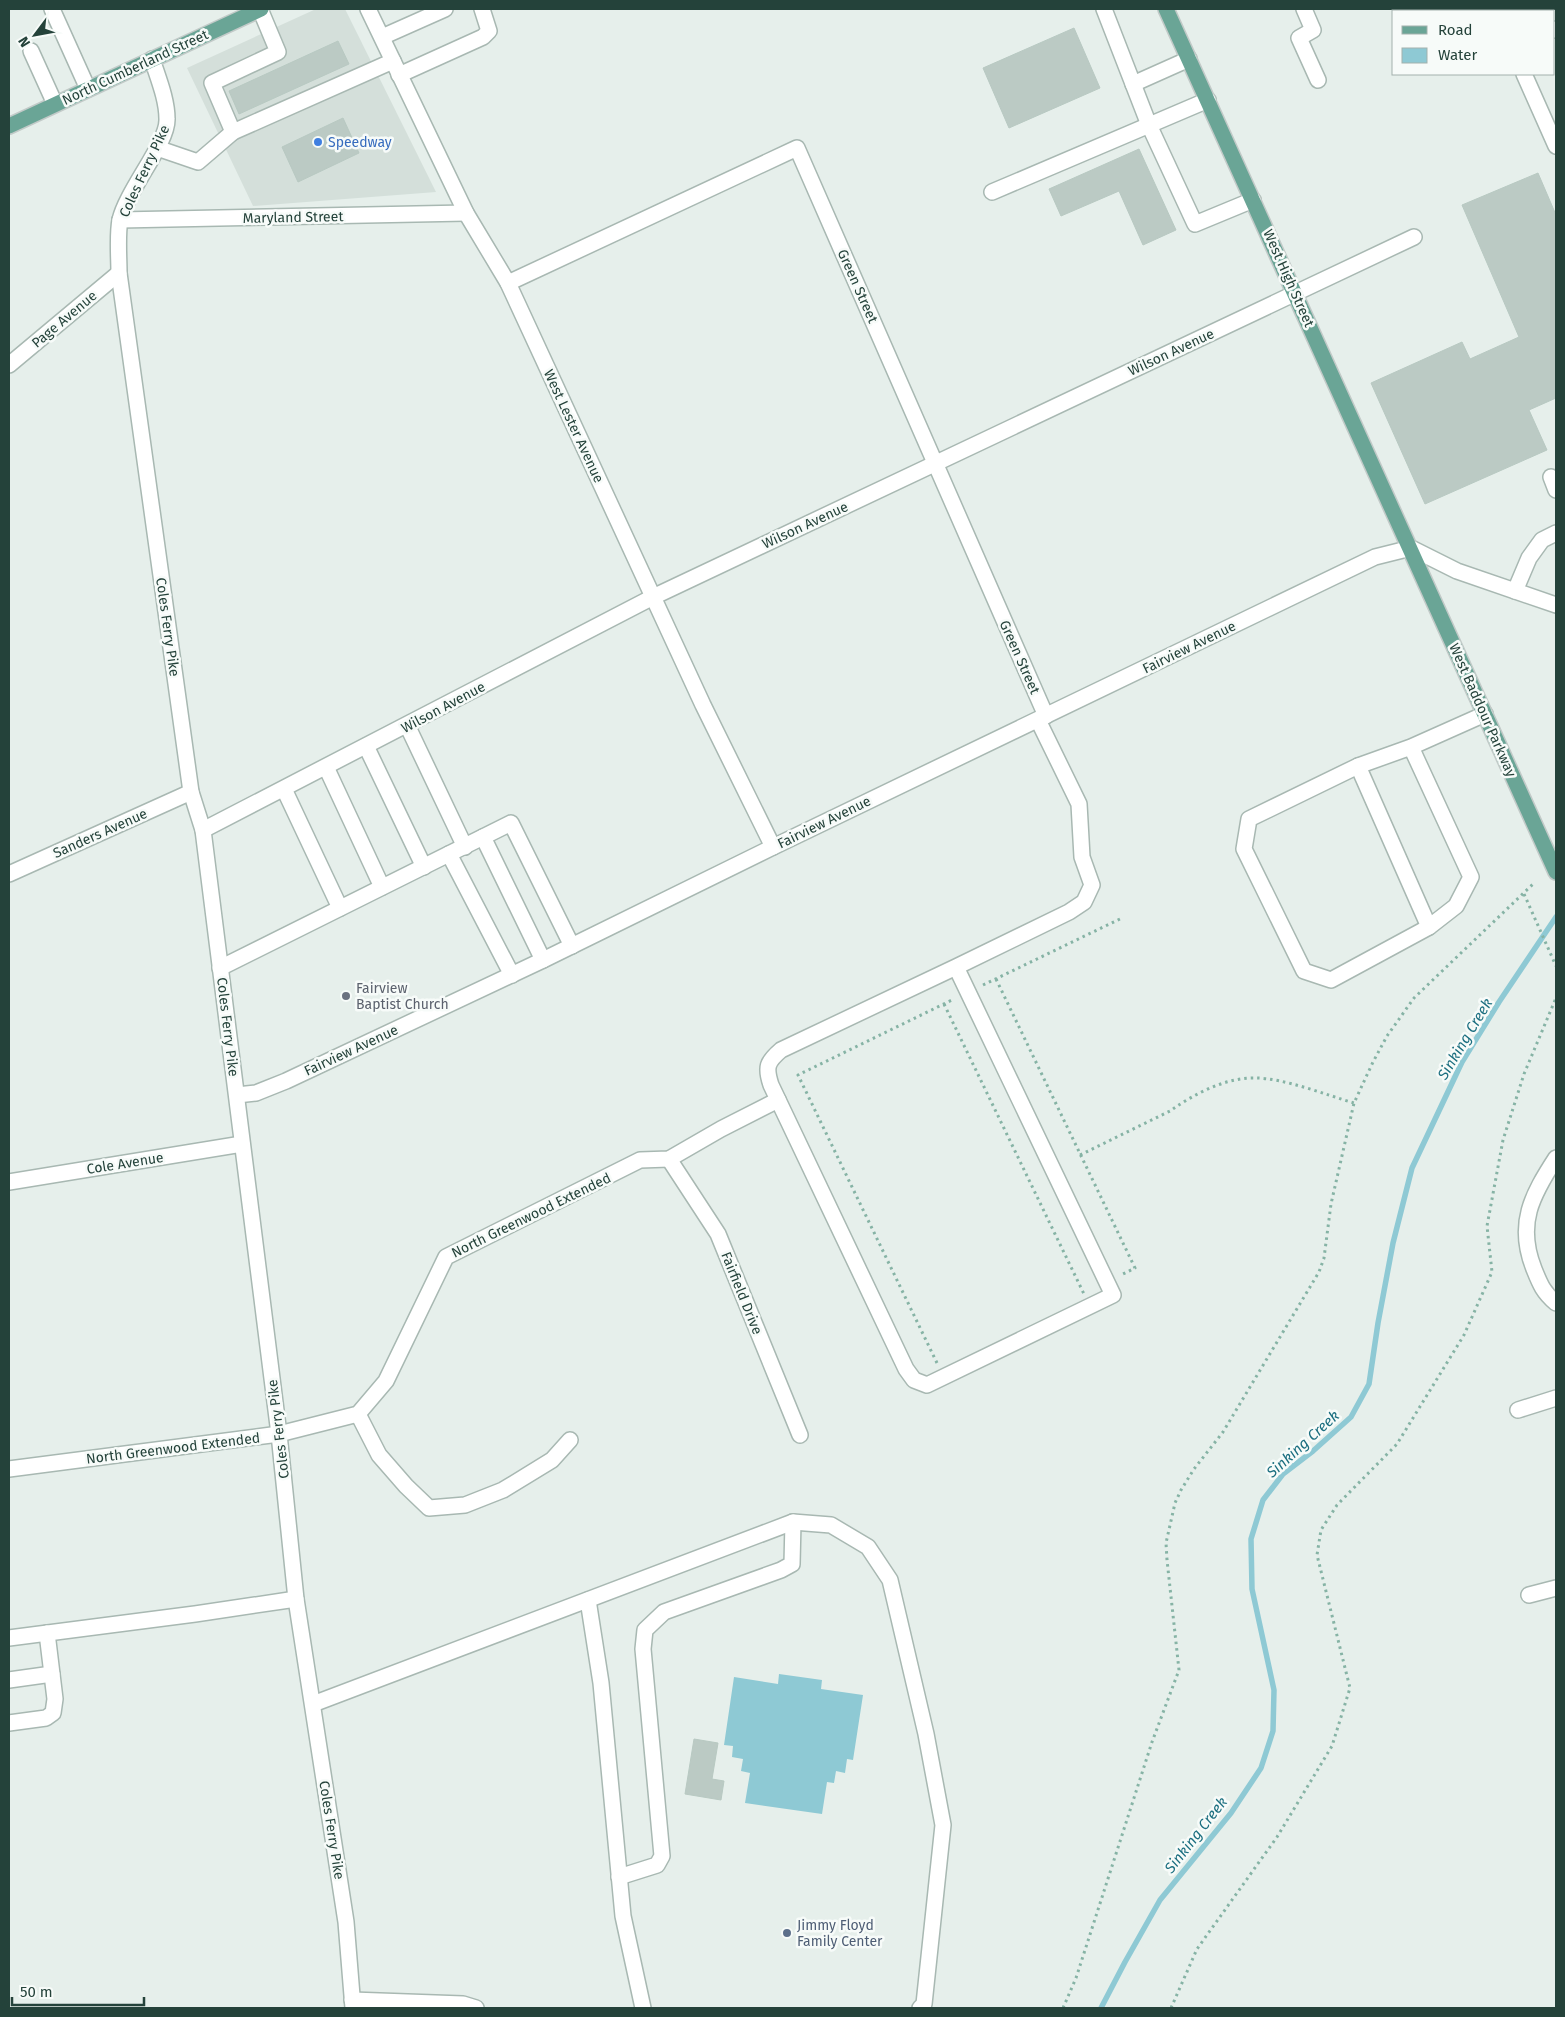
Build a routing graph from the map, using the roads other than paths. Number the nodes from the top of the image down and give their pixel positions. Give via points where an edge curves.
1 (52, 9) edge
2 (260, 9) edge
3 (368, 9) edge
4 (445, 9) edge
5 (482, 9) edge
6 (1104, 9) edge
7 (1166, 9) edge
8 (1304, 9) edge
9 (382, 37) junction
10 (31, 52) dead end
11 (1189, 59) junction
12 (152, 60) junction
13 (393, 61) junction
14 (398, 75) junction
15 (1524, 75) edge
16 (1318, 80) dead end
17 (1134, 84) junction
18 (88, 89) junction
19 (1208, 100) junction
20 (55, 104) junction
21 (1149, 125) junction
22 (9, 126) edge
23 (233, 132) junction
24 (1556, 146) edge
25 (156, 148) junction
26 (992, 192) dead end
27 (1253, 200) junction
28 (466, 213) junction
29 (120, 220) junction
30 (1414, 237) dead end
31 (119, 273) junction
32 (508, 283) junction
33 (1295, 293) junction
34 (9, 365) edge
35 (936, 463) junction
36 (1556, 533) edge
37 (1410, 548) junction
38 (1516, 591) junction
39 (653, 597) junction
40 (1556, 605) edge
41 (1485, 714) junction
42 (1042, 718) junction
43 (407, 725) junction
44 (366, 746) junction
45 (1411, 746) junction
46 (1358, 766) junction
47 (326, 767) junction
48 (284, 789) junction
49 (190, 792) junction
50 (204, 830) junction
51 (483, 837) junction
52 (465, 847) junction
53 (773, 847) junction
54 (449, 854) junction
55 (424, 867) junction
56 (1554, 868) edge
57 (9, 874) edge
58 (382, 888) junction
59 (340, 908) junction
60 (1429, 927) junction
61 (572, 946) junction
62 (543, 960) junction
63 (956, 967) junction
64 (220, 968) junction
65 (512, 974) junction
66 (237, 1095) junction
67 (778, 1100) junction
68 (242, 1144) junction
69 (1556, 1158) edge
70 (669, 1159) junction
71 (9, 1182) edge
72 (1556, 1303) edge
73 (1556, 1398) edge
74 (1518, 1410) dead end
75 (358, 1414) junction
76 (279, 1434) junction
77 (800, 1435) dead end
78 (570, 1440) dead end
79 (9, 1469) edge
80 (793, 1522) junction
81 (1556, 1588) edge
82 (1528, 1595) dead end
83 (296, 1599) junction
84 (588, 1600) junction
85 (47, 1633) junction
86 (9, 1638) edge
87 (52, 1674) junction
88 (9, 1680) edge
89 (313, 1704) junction
90 (9, 1723) edge
91 (619, 1878) junction
92 (352, 2004) edge
93 (924, 2007) edge
94 (476, 2008) edge
95 (643, 2008) edge

1 - 18 street
2 - 12 main road, North Cumberland Street
2 - 23 street via 278,52 212,83
3 - 9 street, West Lester Avenue
4 - 9 street
5 - 14 street via 489,31 483,37
6 - 17 street
7 - 11 main road, West High Street
8 - 16 street via 1313,30 1299,38
9 - 13 street, West Lester Avenue
10 - 20 street
11 - 17 street
11 - 19 main road, West High Street
12 - 18 main road, North Cumberland Street
12 - 25 street, Coles Ferry Pike via 168,121
13 - 14 street, West Lester Avenue
13 - 23 street
14 - 28 street, West Lester Avenue
15 - 24 street
17 - 21 street
18 - 20 main road, North Cumberland Street
19 - 21 street
19 - 27 main road, West High Street
20 - 22 main road, North Cumberland Street
21 - 26 street
21 - 27 street via 1195,224
23 - 25 street via 198,162
25 - 29 street, Coles Ferry Pike via 133,188
27 - 33 main road, West High Street
28 - 29 street, Maryland Street
28 - 32 street, West Lester Avenue
29 - 31 street, Coles Ferry Pike
30 - 33 street, Wilson Avenue
31 - 34 street, Page Avenue
31 - 49 street, Coles Ferry Pike
32 - 35 street, Green Street via 797,148
32 - 39 street, West Lester Avenue
33 - 35 street, Wilson Avenue
33 - 37 main road, West High Street
35 - 39 street, Wilson Avenue
35 - 42 street, Green Street
36 - 38 street via 1542,540 1529,558
37 - 38 street via 1457,571
37 - 41 main road, West Baddour Parkway
37 - 42 street, Fairview Avenue via 1375,557
38 - 40 street
39 - 43 street, Wilson Avenue
39 - 53 street, West Lester Avenue
41 - 45 street
41 - 56 main road, West Baddour Parkway
42 - 53 street, Fairview Avenue
42 - 63 street, Green Street via 1079,804 1082,857 1092,885 1084,902 1068,912
43 - 44 street, Wilson Avenue
43 - 52 street
44 - 47 street, Wilson Avenue
44 - 55 street
45 - 46 street
45 - 60 street via 1471,877 1456,906
46 - 60 street
46 - 60 street via 1248,819 1244,849 1304,971 1331,980
47 - 48 street, Wilson Avenue
47 - 58 street
48 - 50 street, Wilson Avenue
48 - 59 street
49 - 50 street, Coles Ferry Pike
49 - 57 street, Sanders Avenue
50 - 64 street, Coles Ferry Pike
51 - 52 street
51 - 61 street via 512,823
51 - 62 street
52 - 54 street
53 - 61 street, Fairview Avenue
54 - 55 street
54 - 65 street
55 - 58 street
58 - 59 street
59 - 64 street
61 - 62 street, Fairview Avenue
62 - 65 street, Fairview Avenue
63 - 67 street, Green Street via 781,1050 770,1059 766,1071
63 - 67 street via 1112,1295 926,1385 914,1380
64 - 66 street, Coles Ferry Pike
65 - 66 street, Fairview Avenue via 286,1081 256,1093
66 - 68 street, Coles Ferry Pike
67 - 70 street
68 - 71 street, Cole Avenue
68 - 76 street, Coles Ferry Pike
69 - 72 street via 1537,1187 1526,1219 1528,1253 1543,1291
70 - 75 street, North Greenwood Extended via 640,1160 446,1257 386,1381
70 - 77 street, Fairfield Drive via 718,1234
73 - 74 street
75 - 76 street, North Greenwood Extended
75 - 78 street via 379,1455 429,1508 465,1506 503,1490 552,1460
76 - 79 street, North Greenwood Extended
76 - 83 street, Coles Ferry Pike
80 - 84 street
80 - 91 street via 792,1564 664,1612 644,1630 643,1649 662,1856 657,1865
80 - 93 street via 831,1525 868,1547 890,1580 926,1734 943,1825
81 - 82 street
83 - 85 street
83 - 89 street, Coles Ferry Pike
84 - 89 street
84 - 91 street via 601,1683
85 - 86 street
85 - 87 street
87 - 88 street
87 - 90 street via 53,1713 46,1718
89 - 92 street, Coles Ferry Pike via 346,1922
91 - 95 street via 623,1916
92 - 94 street via 463,2004

